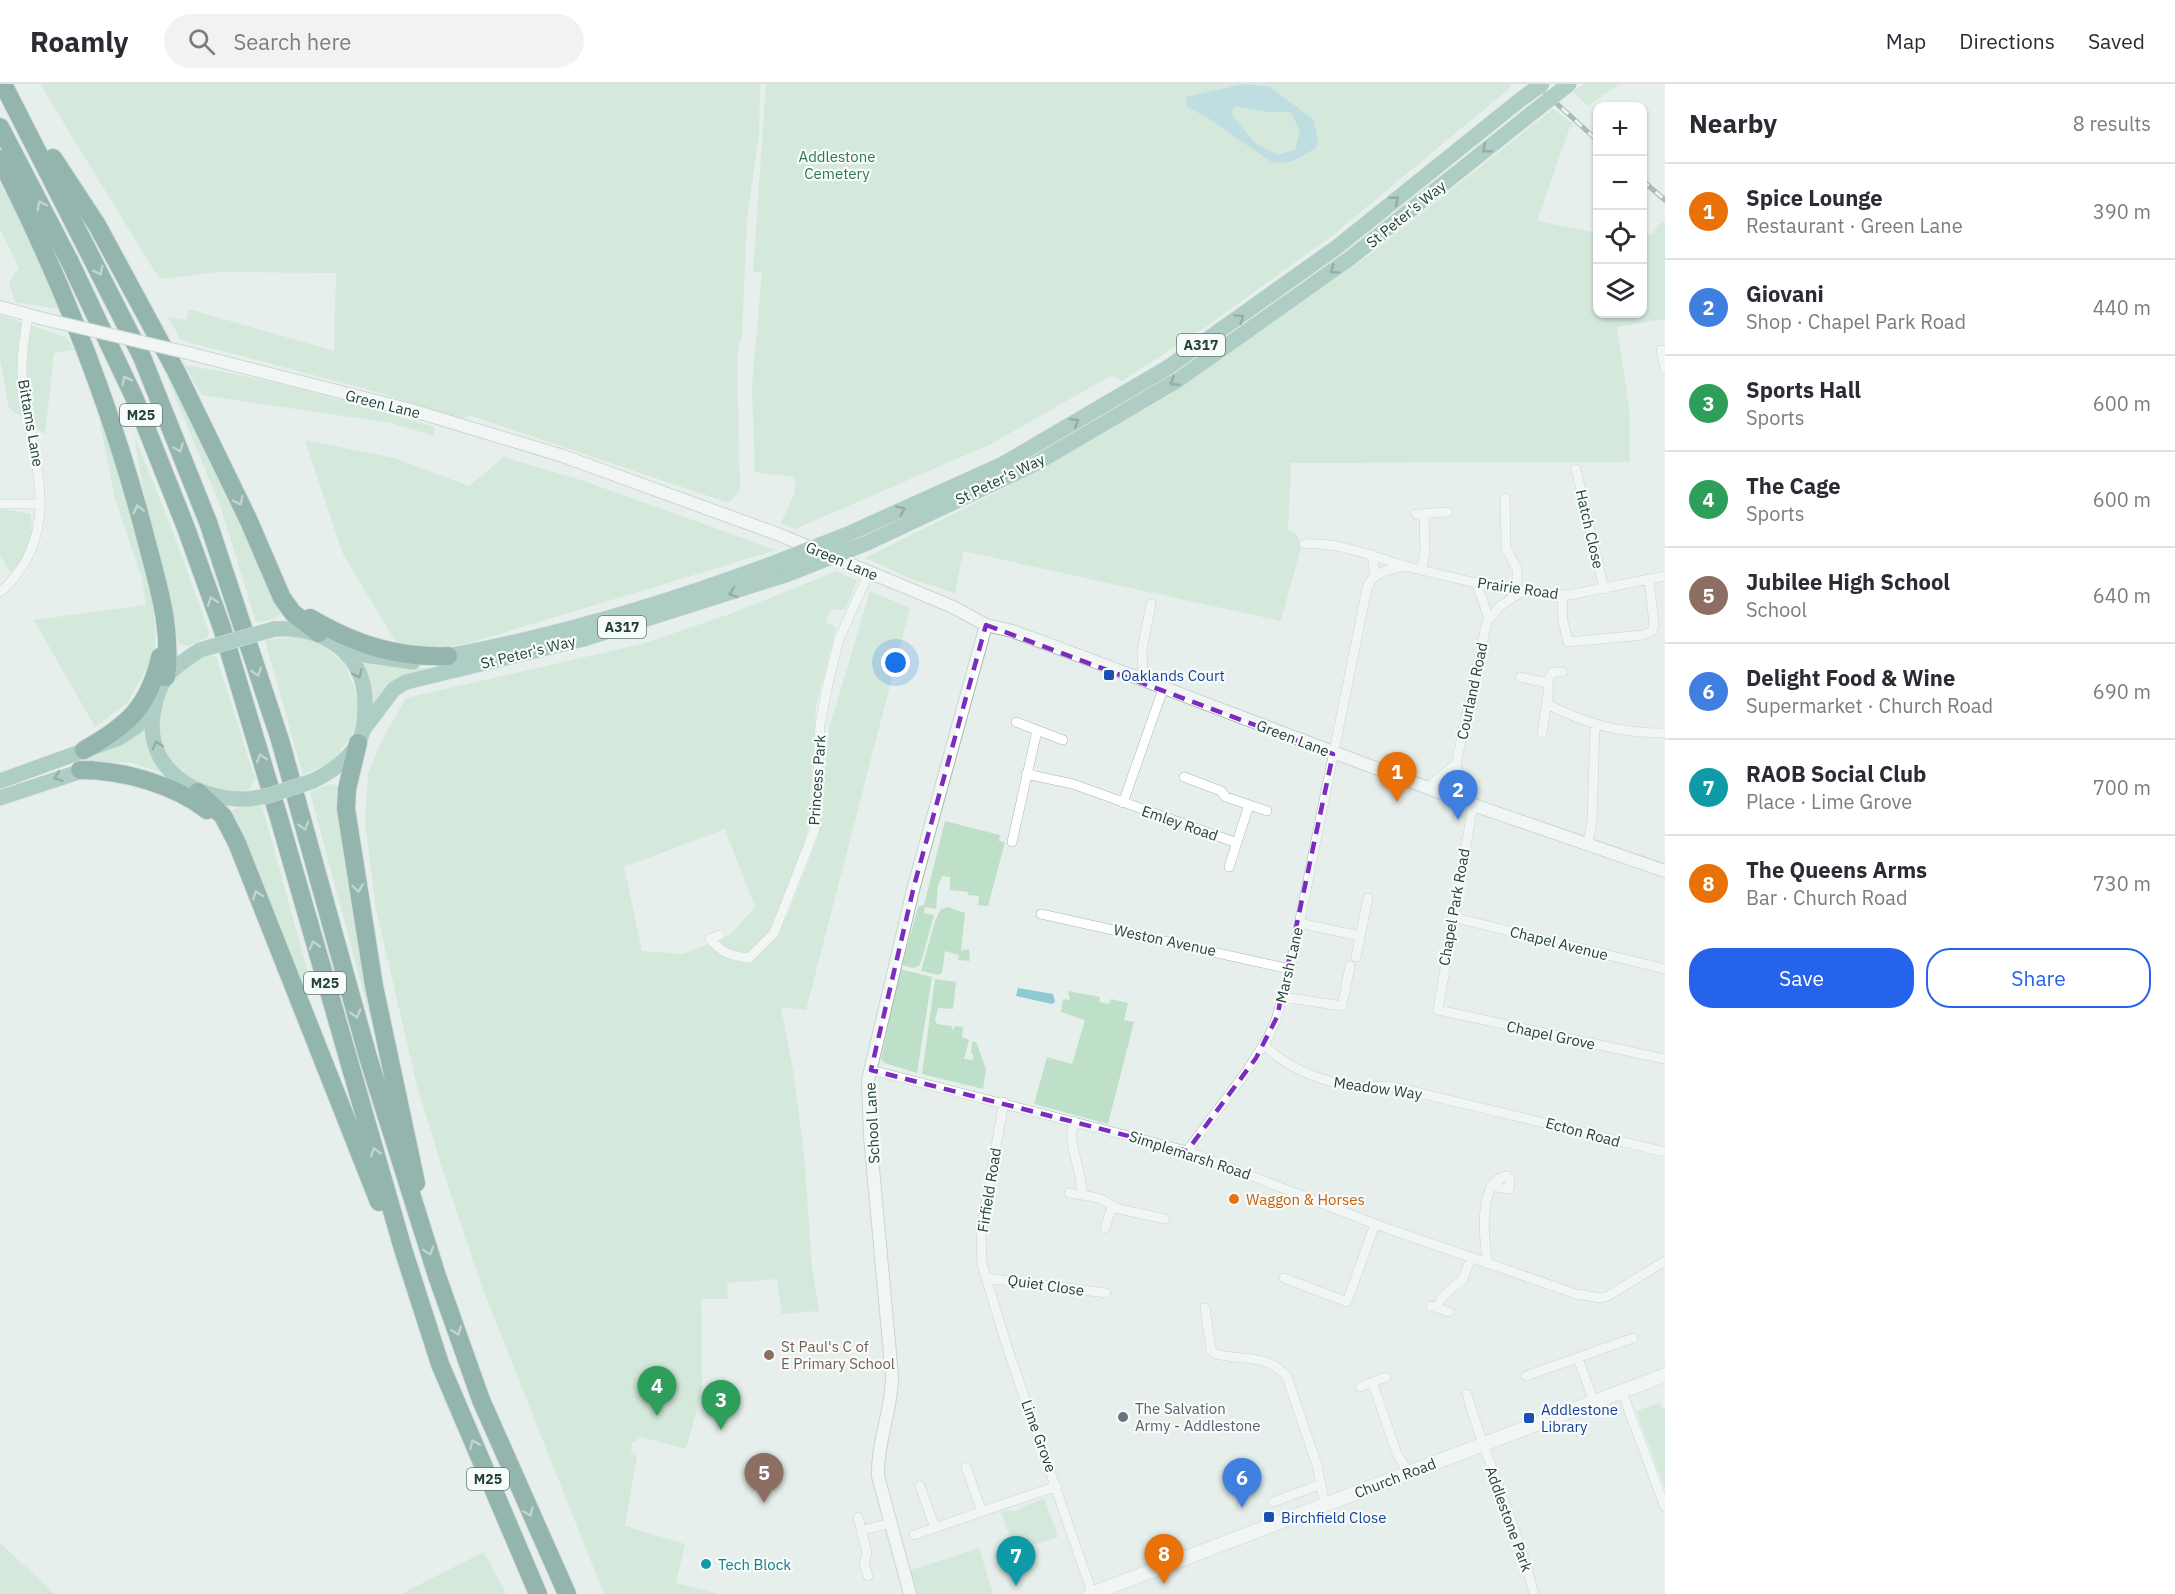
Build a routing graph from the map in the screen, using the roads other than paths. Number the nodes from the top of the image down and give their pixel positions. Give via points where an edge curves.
1 (3, 84) edge
2 (1542, 84) edge
3 (1569, 84) edge
4 (26, 124) junction
5 (0, 127) edge
6 (0, 159) edge
7 (0, 307) edge
8 (28, 315) junction
9 (1661, 350) dead end
10 (1665, 369) edge
11 (1576, 469) dead end
12 (0, 504) edge
13 (39, 504) junction
14 (1516, 506) dead end
15 (1448, 512) dead end
16 (1304, 544) dead end
17 (1372, 554) junction
18 (153, 566) junction
19 (1407, 566) junction
20 (785, 567) junction
21 (1422, 569) junction
22 (869, 573) junction
23 (272, 574) junction
24 (1665, 576) edge
25 (1375, 577) junction
26 (1649, 580) junction
27 (1476, 582) junction
28 (1604, 589) junction
29 (1520, 590) junction
30 (0, 592) edge
31 (1562, 594) junction
32 (1151, 604) dead end
33 (1489, 619) junction
34 (986, 625) junction
35 (319, 633) junction
36 (338, 644) junction
37 (448, 656) junction
38 (1562, 672) dead end
39 (166, 677) junction
40 (1520, 677) dead end
41 (1140, 680) junction
42 (1547, 683) junction
43 (1163, 689) junction
44 (155, 702) junction
45 (1549, 705) junction
46 (1016, 722) dead end
47 (1595, 726) junction
48 (1037, 731) junction
49 (1542, 733) dead end
50 (1665, 733) edge
51 (361, 736) junction
52 (1063, 740) dead end
53 (84, 750) junction
54 (1333, 754) junction
55 (1456, 764) junction
56 (80, 770) junction
57 (1026, 774) junction
58 (1184, 777) dead end
59 (0, 782) edge
60 (1428, 788) junction
61 (195, 791) junction
62 (0, 798) edge
63 (1123, 803) junction
64 (1469, 803) junction
65 (1249, 805) junction
66 (1267, 811) dead end
67 (1012, 842) dead end
68 (1237, 843) junction
69 (1588, 844) junction
70 (245, 865) junction
71 (1229, 867) dead end
72 (1665, 871) edge
73 (1368, 898) dead end
74 (1041, 914) dead end
75 (1452, 917) junction
76 (1299, 923) junction
77 (720, 935) dead end
78 (1360, 936) junction
79 (1356, 957) dead end
80 (1350, 966) dead end
81 (1290, 969) junction
82 (1665, 969) edge
83 (1283, 997) junction
84 (1342, 1006) junction
85 (1438, 1010) joint
86 (1340, 1018) dead end
87 (1264, 1045) junction
88 (1665, 1059) edge
89 (871, 1070) junction
90 (1004, 1102) junction
91 (1501, 1113) joint
92 (1074, 1121) junction
93 (1187, 1151) junction
94 (1665, 1152) edge
95 (1491, 1186) dead end
96 (1069, 1192) dead end
97 (1082, 1195) junction
98 (1112, 1206) junction
99 (1165, 1219) dead end
100 (1375, 1224) junction
101 (422, 1226) junction
102 (1105, 1228) dead end
103 (403, 1249) junction
104 (1470, 1258) junction
105 (1665, 1261) edge
106 (1488, 1264) junction
107 (986, 1278) junction
108 (1284, 1278) dead end
109 (1106, 1292) dead end
110 (1205, 1308) dead end
111 (1449, 1312) dead end
112 (1633, 1338) dead end
113 (1578, 1358) junction
114 (1665, 1375) edge
115 (1526, 1376) dead end
116 (1386, 1377) dead end
117 (1372, 1384) junction
118 (1360, 1387) dead end
119 (1622, 1392) junction
120 (1467, 1394) dead end
121 (1594, 1402) junction
122 (1482, 1445) junction
123 (966, 1467) dead end
124 (1408, 1472) junction
125 (1319, 1485) junction
126 (920, 1486) dead end
127 (1057, 1486) junction
128 (1273, 1502) dead end
129 (1324, 1505) junction
130 (1665, 1507) edge
131 (982, 1512) junction
132 (858, 1517) dead end
133 (890, 1523) junction
134 (934, 1528) junction
135 (861, 1531) junction
136 (914, 1535) dead end
137 (868, 1576) dead end
138 (1095, 1593) edge
139 (537, 1594) edge
140 (567, 1594) edge
141 (910, 1594) edge
142 (1534, 1594) edge

1 - 4 highway, M25
20 -> 2 main road, St Peter's Way / A317, bridge via 1003,464 1167,368 1336,247
3 -> 20 main road, St Peter's Way / A317, bridge via 1349,260 1178,380 1035,464 867,543
4 -> 23 highway, M25 via 97,225 190,398
4 -> 101 highway, M25 via 142,357 208,522 279,740 368,1057
103 -> 5 highway, M25 via 222,628 129,387
18 -> 6 highway, M25 via 135,496 93,372 50,266
7 - 8 street, Green Lane
8 - 13 street, Bittams Lane via 22,380 39,467
8 - 22 street, Green Lane, bridge via 411,410 563,456 771,532
9 - 10 street
11 - 28 street, Hatch Close
12 - 13 street
13 - 30 street, Bittams Lane via 31,552 17,575
14 - 29 street via 1505,502 1506,548 1517,569
15 - 21 street via 1420,513 1425,552
16 - 17 street, Prairie Road via 1335,544
17 - 19 street, Prairie Road
17 - 25 street
18 - 39 highway, M25 via 169,631
18 - 53 highway, M25 via 161,638 156,675 141,708 129,721
19 - 21 street, Prairie Road
19 - 25 street, Prairie Road
20 - 37 main road, St Peter's Way / A317
20 -> 51 main road, St Peter's Way / A317 via 583,639 406,682 394,689
21 - 27 street, Prairie Road
22 - 34 street, Green Lane via 953,607
22 - 77 street, Princess Park via 836,648 820,724 815,829 788,901 774,933 749,958 727,955 718,949 710,939
23 - 35 highway, M25 via 293,613
23 - 37 highway, M25 via 311,619 345,637 393,653
24 - 26 street, Prairie Road
25 - 54 street via 1367,588
26 - 28 street, Prairie Road
26 - 31 street via 1654,624 1652,631 1643,635 1568,642
27 - 29 street, Prairie Road
27 - 33 street
28 - 31 street, Prairie Road
29 - 31 street, Prairie Road
29 - 33 street
32 - 41 street
33 - 55 street, Courland Road
34 - 41 street, Green Lane via 1012,631
34 - 89 street, School Lane via 914,886
35 - 36 main road
35 - 39 main road, bridge via 300,628 274,629 200,651
36 - 37 main road, St Peter's Way / A317 via 391,661 418,662
36 -> 51 main road via 363,686 366,701
38 - 42 street via 1552,672
39 - 44 main road
40 - 42 street
41 - 43 street, Green Lane
42 - 45 street
43 - 54 street, Green Lane
43 - 63 street, Emley Road
44 - 53 main road via 129,733
61 -> 44 main road via 169,772 161,758 152,722
45 - 47 street
45 - 49 street
46 - 48 street
47 - 50 street via 1620,732
47 - 69 street
48 - 52 street
48 - 57 street
51 - 61 main road, bridge via 334,770 313,781 248,799 229,800
51 -> 101 highway, M25 via 347,789 346,809 374,986 415,1173
53 - 59 main road
54 - 60 street, Green Lane
54 - 76 street, Marsh Lane
55 - 60 street
55 - 64 street, Courland Road
56 - 61 main road via 116,765
56 -> 62 main road
56 - 70 highway, M25 via 131,776 199,804 223,827
57 - 63 street, Emley Road via 1073,784
57 - 67 street
58 - 65 street
60 - 64 street, Green Lane
61 - 70 highway, M25 via 223,816
63 - 68 street, Emley Road
64 - 69 street, Green Lane
64 - 75 street, Chapel Park Road
65 - 66 street
65 - 68 street, Emley Road
68 - 71 street, Emley Road
69 - 72 street, Green Lane
103 -> 70 highway, M25 via 354,1142
73 - 78 street
74 - 81 street, Weston Avenue
75 - 82 street, Chapel Avenue
75 - 85 street, Chapel Park Road
76 - 78 street
76 - 81 street, Marsh Lane
78 - 79 street
80 - 84 street
81 - 83 street, Marsh Lane
83 - 84 street
83 - 87 street, Marsh Lane
84 - 86 street
85 - 88 street, Chapel Grove
87 - 91 street, Meadow Way via 1290,1067 1323,1080 1395,1087
87 - 93 street, Marsh Lane
89 - 90 street, Simplemarsh Road
89 - 133 street, School Lane via 867,1094 892,1376 878,1476
90 - 92 street, Simplemarsh Road
90 - 107 street, Firfield Road via 981,1229
91 - 94 street, Ecton Road
92 - 93 street, Simplemarsh Road
92 - 97 street via 1071,1137 1083,1181
93 - 100 street, Simplemarsh Road
95 - 106 street via 1484,1226
96 - 97 street
97 - 98 street
98 - 99 street
98 - 102 street
100 - 104 street, Simplemarsh Road
100 - 108 street via 1347,1302
101 -> 140 highway, M25 via 481,1400
139 -> 103 highway, M25 via 440,1364
104 - 106 street, Simplemarsh Road
104 - 111 street via 1463,1279 1434,1307
105 - 106 street, Simplemarsh Road via 1601,1298 1576,1294
107 - 109 street, Quiet Close
107 - 127 street, Lime Grove
110 - 125 street via 1211,1350 1225,1357 1269,1362 1287,1377 1317,1465
112 - 113 street
113 - 115 street
113 - 121 street
114 - 119 main road, Church Road
116 - 117 street
117 - 118 street
117 - 124 street
119 - 121 main road, Church Road
119 - 130 street
120 - 122 street, Addlestone Park
121 - 122 main road, Church Road
122 - 124 main road, Church Road
122 - 142 street, Addlestone Park
123 - 131 street
124 - 129 main road, Church Road
125 - 128 street
125 - 129 street
126 - 134 street
127 - 131 street
127 - 138 street, Lime Grove
129 - 138 main road, Church Road
131 - 134 street
132 - 135 street
133 - 135 street
133 - 141 street, School Lane
134 - 136 street
135 - 137 street

